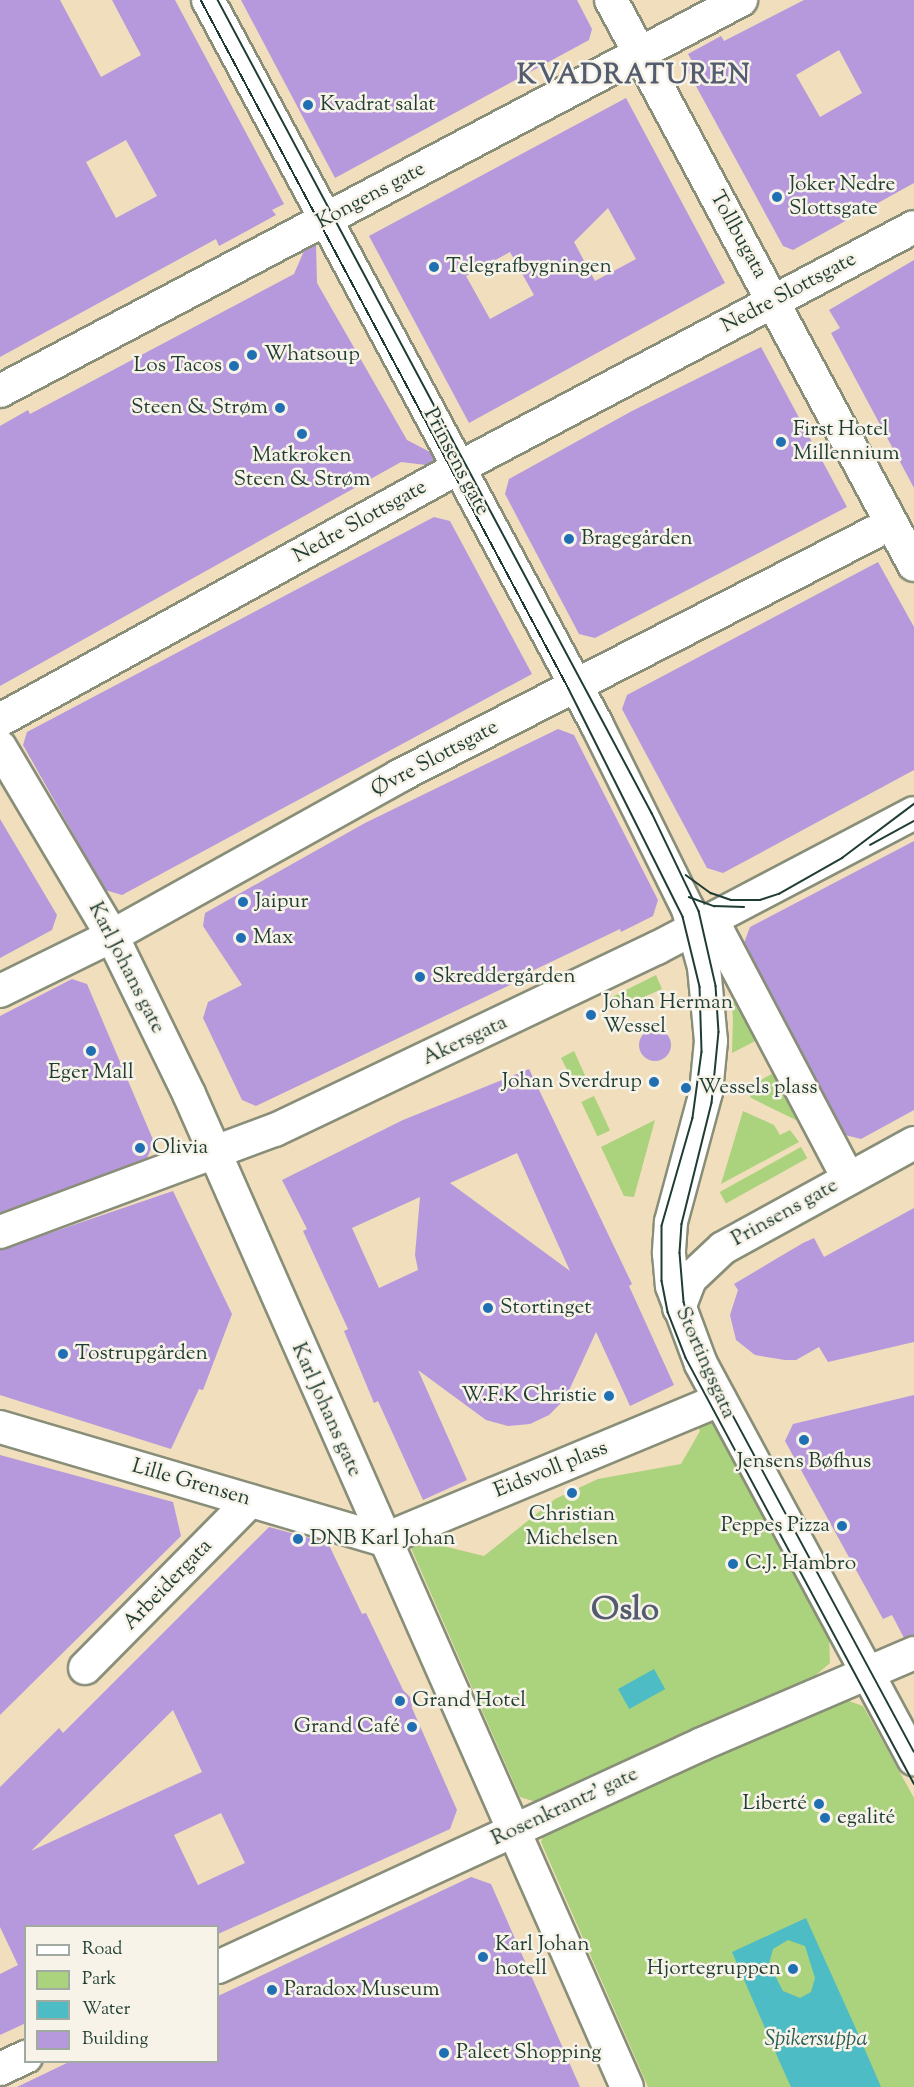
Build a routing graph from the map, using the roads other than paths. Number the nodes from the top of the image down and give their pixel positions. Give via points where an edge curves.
1 (208, 0) edge
2 (611, 0) edge
3 (741, 0) edge
4 (640, 52) junction
5 (326, 221) junction
6 (914, 227) edge
7 (774, 301) junction
8 (0, 391) edge
9 (459, 468) junction
10 (873, 533) dead end
11 (914, 565) edge
12 (576, 685) junction
13 (0, 720) edge
14 (0, 747) edge
15 (914, 813) edge
16 (704, 924) junction
17 (112, 936) junction
18 (0, 991) edge
19 (914, 1143) edge
20 (213, 1155) junction
21 (848, 1178) junction
22 (0, 1232) edge
23 (680, 1308) junction
24 (720, 1400) junction
25 (0, 1427) edge
26 (250, 1501) junction
27 (383, 1540) junction
28 (914, 1653) edge
29 (85, 1668) dead end
30 (866, 1671) junction
31 (914, 1759) edge
32 (514, 1830) junction
33 (219, 1967) edge
34 (24, 2058) edge
35 (0, 2069) edge
36 (627, 2087) edge

1 - 5 street, Prinsens gate
2 - 4 street, Tollbugata
3 - 4 street, Kongens gate
4 - 5 street, Kongens gate
4 - 7 street, Tollbugata
5 - 8 street, Kongens gate
5 - 9 street, Prinsens gate
6 - 7 street, Nedre Slottsgate
7 - 9 street, Nedre Slottsgate
7 - 11 street, Tollbugata
9 - 12 street, Prinsens gate
9 - 13 street, Nedre Slottsgate
10 - 12 street, Øvre Slottsgate
12 - 16 street, Prinsens gate
12 - 17 street, Øvre Slottsgate via 399,776
14 - 17 street, Karl Johans gate
15 - 16 street, Akersgata
16 - 20 street, Akersgata via 466,1040
16 - 21 street, Prinsens gate
16 - 23 street, Stortingsgata via 711,1041 706,1092 671,1222 670,1273
17 - 18 street, Øvre Slottsgate
17 - 20 street, Karl Johans gate
19 - 21 street
20 - 22 street, Akersgata
20 - 27 street, Karl Johans gate
21 - 23 street, Prinsens gate via 710,1257 685,1286
23 - 24 street, Stortingsgata via 688,1335
24 - 27 street, Eidsvoll plass
24 - 30 street, Stortingsgata
25 - 26 street, Lille Grensen
26 - 27 street, Lille Grensen
26 - 29 street, Arbeidergata
27 - 32 street, Karl Johans gate
28 - 30 street, Rosenkrantz’ gate
30 - 31 street, Stortingsgata
30 - 32 street, Rosenkrantz’ gate
32 - 33 street, Rosenkrantz’ gate
32 - 36 street, Karl Johans gate
34 - 35 street

